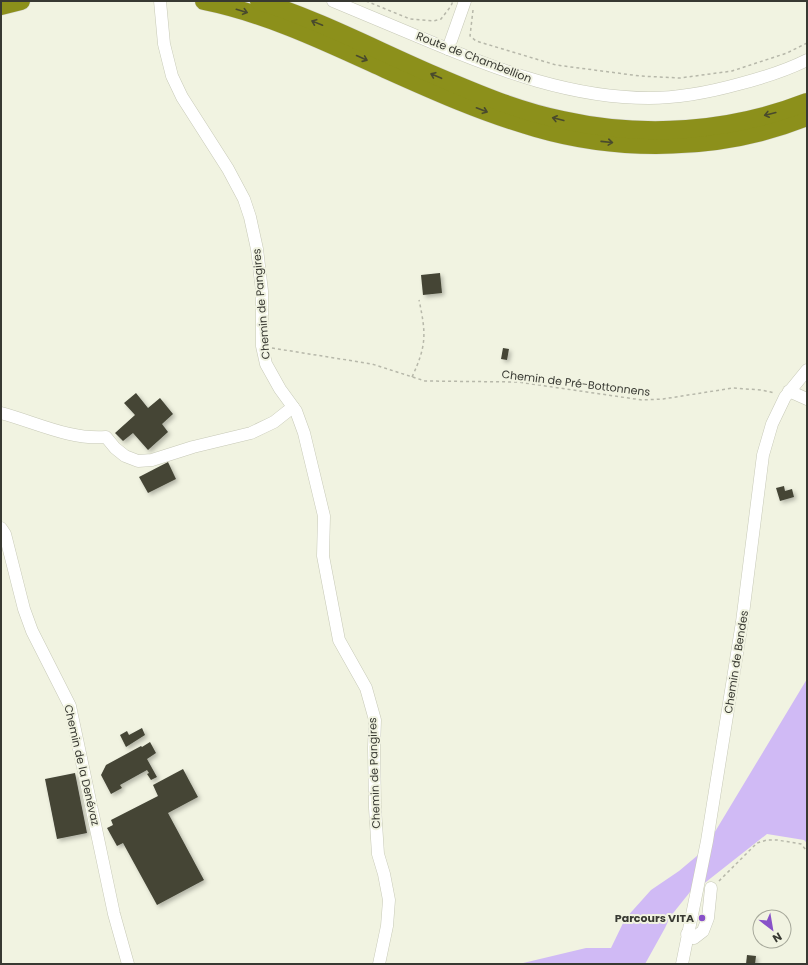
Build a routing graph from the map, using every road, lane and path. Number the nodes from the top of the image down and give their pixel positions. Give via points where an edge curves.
1 (21, 1) edge
2 (160, 1) edge
3 (204, 1) edge
4 (259, 1) edge
5 (333, 1) edge
6 (366, 1) edge
7 (453, 1) edge
8 (469, 4) edge
9 (1, 6) edge
10 (807, 43) edge
11 (448, 49) junction
12 (807, 60) edge
13 (807, 102) edge
14 (807, 117) edge
15 (419, 300) dead end
16 (262, 346) junction
17 (807, 370) edge
18 (412, 377) junction
19 (787, 394) junction
20 (807, 399) edge
21 (293, 408) junction
22 (1, 413) edge
23 (1, 528) edge
24 (807, 851) edge
25 (711, 888) joint
26 (687, 934) junction
27 (128, 964) edge
28 (379, 964) edge
29 (682, 964) edge

1 - 9 highway
2 - 16 street, Chemin de Pangires via 166,59 172,76 182,97 228,169 244,199 250,217 262,291
3 -> 14 highway via 260,16 302,32 492,114 577,138 618,143 687,144 779,127
13 -> 4 highway via 752,119 708,127 641,130 578,124 475,92 328,27
5 - 11 street, Route de Chambellion
6 - 7 path via 410,19 433,21 441,19
8 - 10 path via 470,36 476,41 556,65 640,76 680,78 732,71 787,53
8 - 11 street
11 - 12 street, Route de Chambellion via 551,85 588,92 649,98 689,95 725,88 761,78
15 - 18 path via 424,339 420,360
16 - 18 path, Chemin de Pré-Bottonnens via 372,364
16 - 21 street, Chemin de Pangires via 266,364
17 - 19 street, Chemin de Bendes
18 - 19 path, Chemin de Pré-Bottonnens via 425,381 518,382 642,400 733,388
19 - 20 street
19 - 26 street, Chemin de Bendes via 772,424 762,455 742,622 707,841
21 - 22 street via 274,422 251,433 152,460 138,461 114,448 106,437 75,435
21 - 28 street, Chemin de Pangires via 304,433 324,516 322,556 339,640 366,688 375,720 378,854 389,900 387,926
23 - 27 street, Chemin de la Denévaz via 5,534 32,631 70,706 114,914
24 - 25 path via 801,844 777,840 758,843
25 - 26 street via 708,918 703,931 694,938
26 - 29 street, Chemin de Bendes

